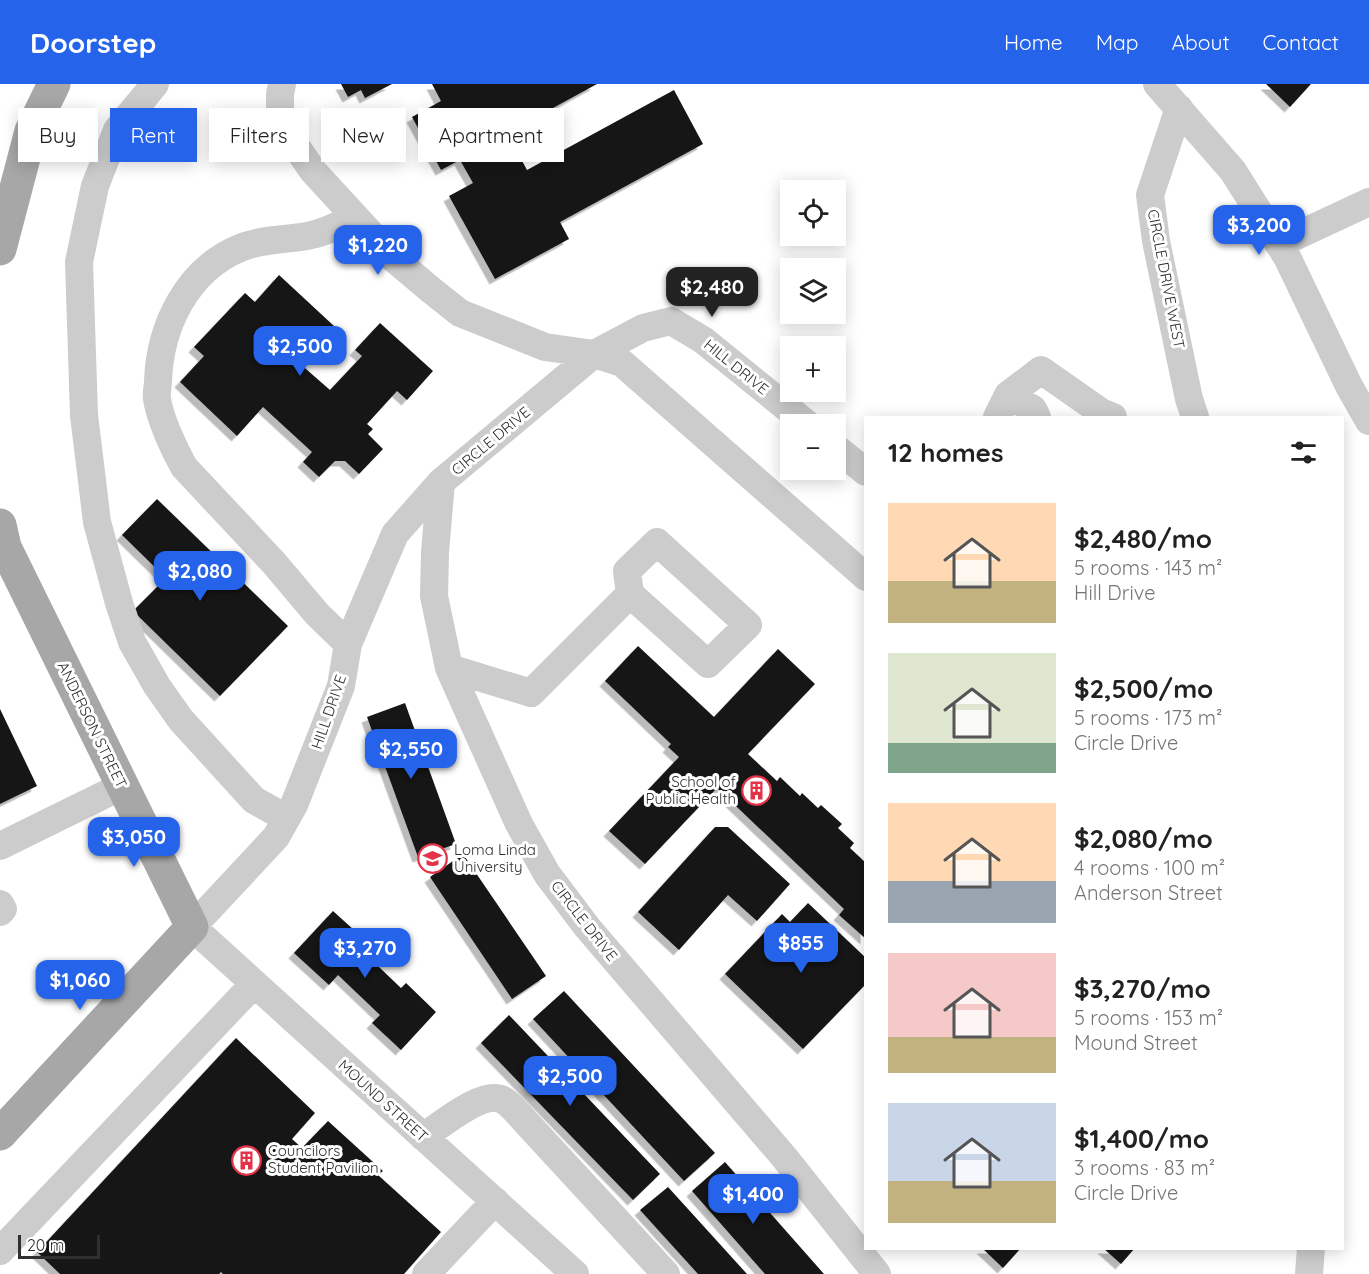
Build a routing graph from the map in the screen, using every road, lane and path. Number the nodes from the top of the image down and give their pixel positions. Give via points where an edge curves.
1 (54, 84) edge
2 (155, 84) edge
3 (282, 84) edge
4 (1157, 84) edge
5 (1179, 108) junction
6 (1369, 202) edge
7 (354, 218) junction
8 (1279, 244) junction
9 (0, 249) edge
10 (594, 354) junction
11 (1002, 406) edge
12 (795, 414) edge
13 (1036, 416) edge
14 (1111, 416) edge
15 (1195, 416) edge
16 (1369, 421) edge
17 (846, 456) edge
18 (864, 470) edge
19 (441, 482) junction
20 (0, 525) edge
21 (864, 575) edge
22 (630, 594) dead end
23 (348, 644) junction
24 (449, 668) junction
25 (122, 786) junction
26 (286, 818) junction
27 (0, 846) edge
28 (0, 904) edge
29 (0, 912) edge
30 (192, 927) junction
31 (254, 984) junction
32 (2, 1129) edge
33 (423, 1137) junction
34 (495, 1201) junction
35 (1311, 1250) edge
36 (0, 1251) edge
37 (0, 1270) edge
38 (4, 1274) edge
39 (426, 1274) edge
40 (575, 1274) edge
41 (666, 1274) edge
42 (877, 1274) edge
43 (1309, 1274) edge

1 - 9 main road via 31,131
2 - 26 street via 117,130 95,186 79,262 84,415 98,522 132,642 156,686 181,720 254,800
3 - 7 street via 280,117 286,133
4 - 5 street
5 - 8 street via 1233,171
5 - 15 street, CIRCLE DRIVE WEST via 1150,195 1155,241
6 - 8 street
7 - 10 street via 393,258 460,312 545,346
7 - 23 street via 308,236 243,246 212,264 178,305 163,338 157,399 173,449 184,467
8 - 16 street
10 - 12 street, HILL DRIVE via 643,328 671,321 704,340
10 - 19 street, CIRCLE DRIVE
10 - 21 street via 622,363
11 - 13 street via 1033,409
11 - 14 street via 1041,370
17 - 18 street
19 - 23 street, HILL DRIVE via 395,534
19 - 24 street, CIRCLE DRIVE via 434,596
20 - 25 main road, ANDERSON STREET via 5,547
22 - 24 street via 531,693
23 - 26 street, HILL DRIVE via 341,686
24 - 42 street, CIRCLE DRIVE via 519,824 547,874 587,927 784,1156
25 - 27 street
25 - 30 main road, ANDERSON STREET
26 - 30 street, HILL DRIVE via 276,837
28 - 29 street
30 - 31 street, MOUND STREET
30 - 32 main road
31 - 33 street, MOUND STREET
31 - 36 street
33 - 34 street, MOUND STREET
33 - 41 street via 468,1107 489,1098 502,1099
34 - 39 street
34 - 40 street, MOUND STREET
35 - 43 street
37 - 38 street

